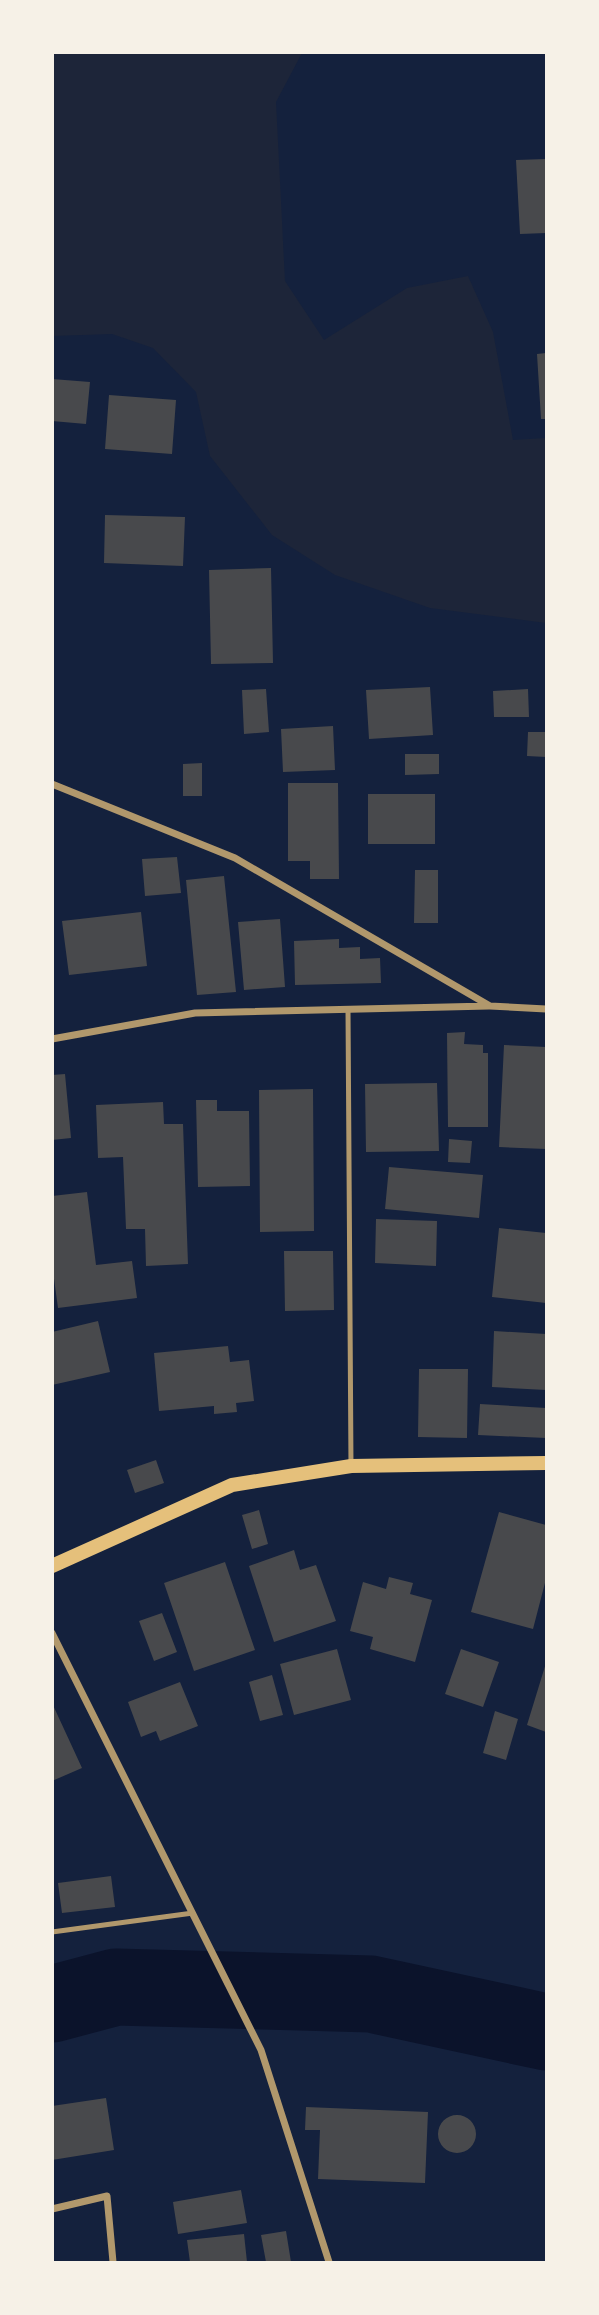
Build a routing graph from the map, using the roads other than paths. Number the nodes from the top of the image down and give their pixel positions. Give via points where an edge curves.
1 (52, 784) edge
2 (490, 1006) junction
3 (348, 1009) junction
4 (547, 1009) edge
5 (52, 1039) edge
6 (547, 1463) edge
7 (351, 1466) junction
8 (52, 1566) edge
9 (52, 1633) edge
10 (193, 1913) junction
11 (52, 1932) edge
12 (52, 2209) edge
13 (113, 2263) edge
14 (329, 2263) edge

1 - 2 street via 235,859
2 - 3 street
2 - 4 street
3 - 5 street via 195,1013
3 - 7 lane
6 - 7 main road
7 - 8 main road via 232,1485
9 - 10 street
10 - 11 lane
10 - 14 street via 261,2050
12 - 13 street via 107,2196

